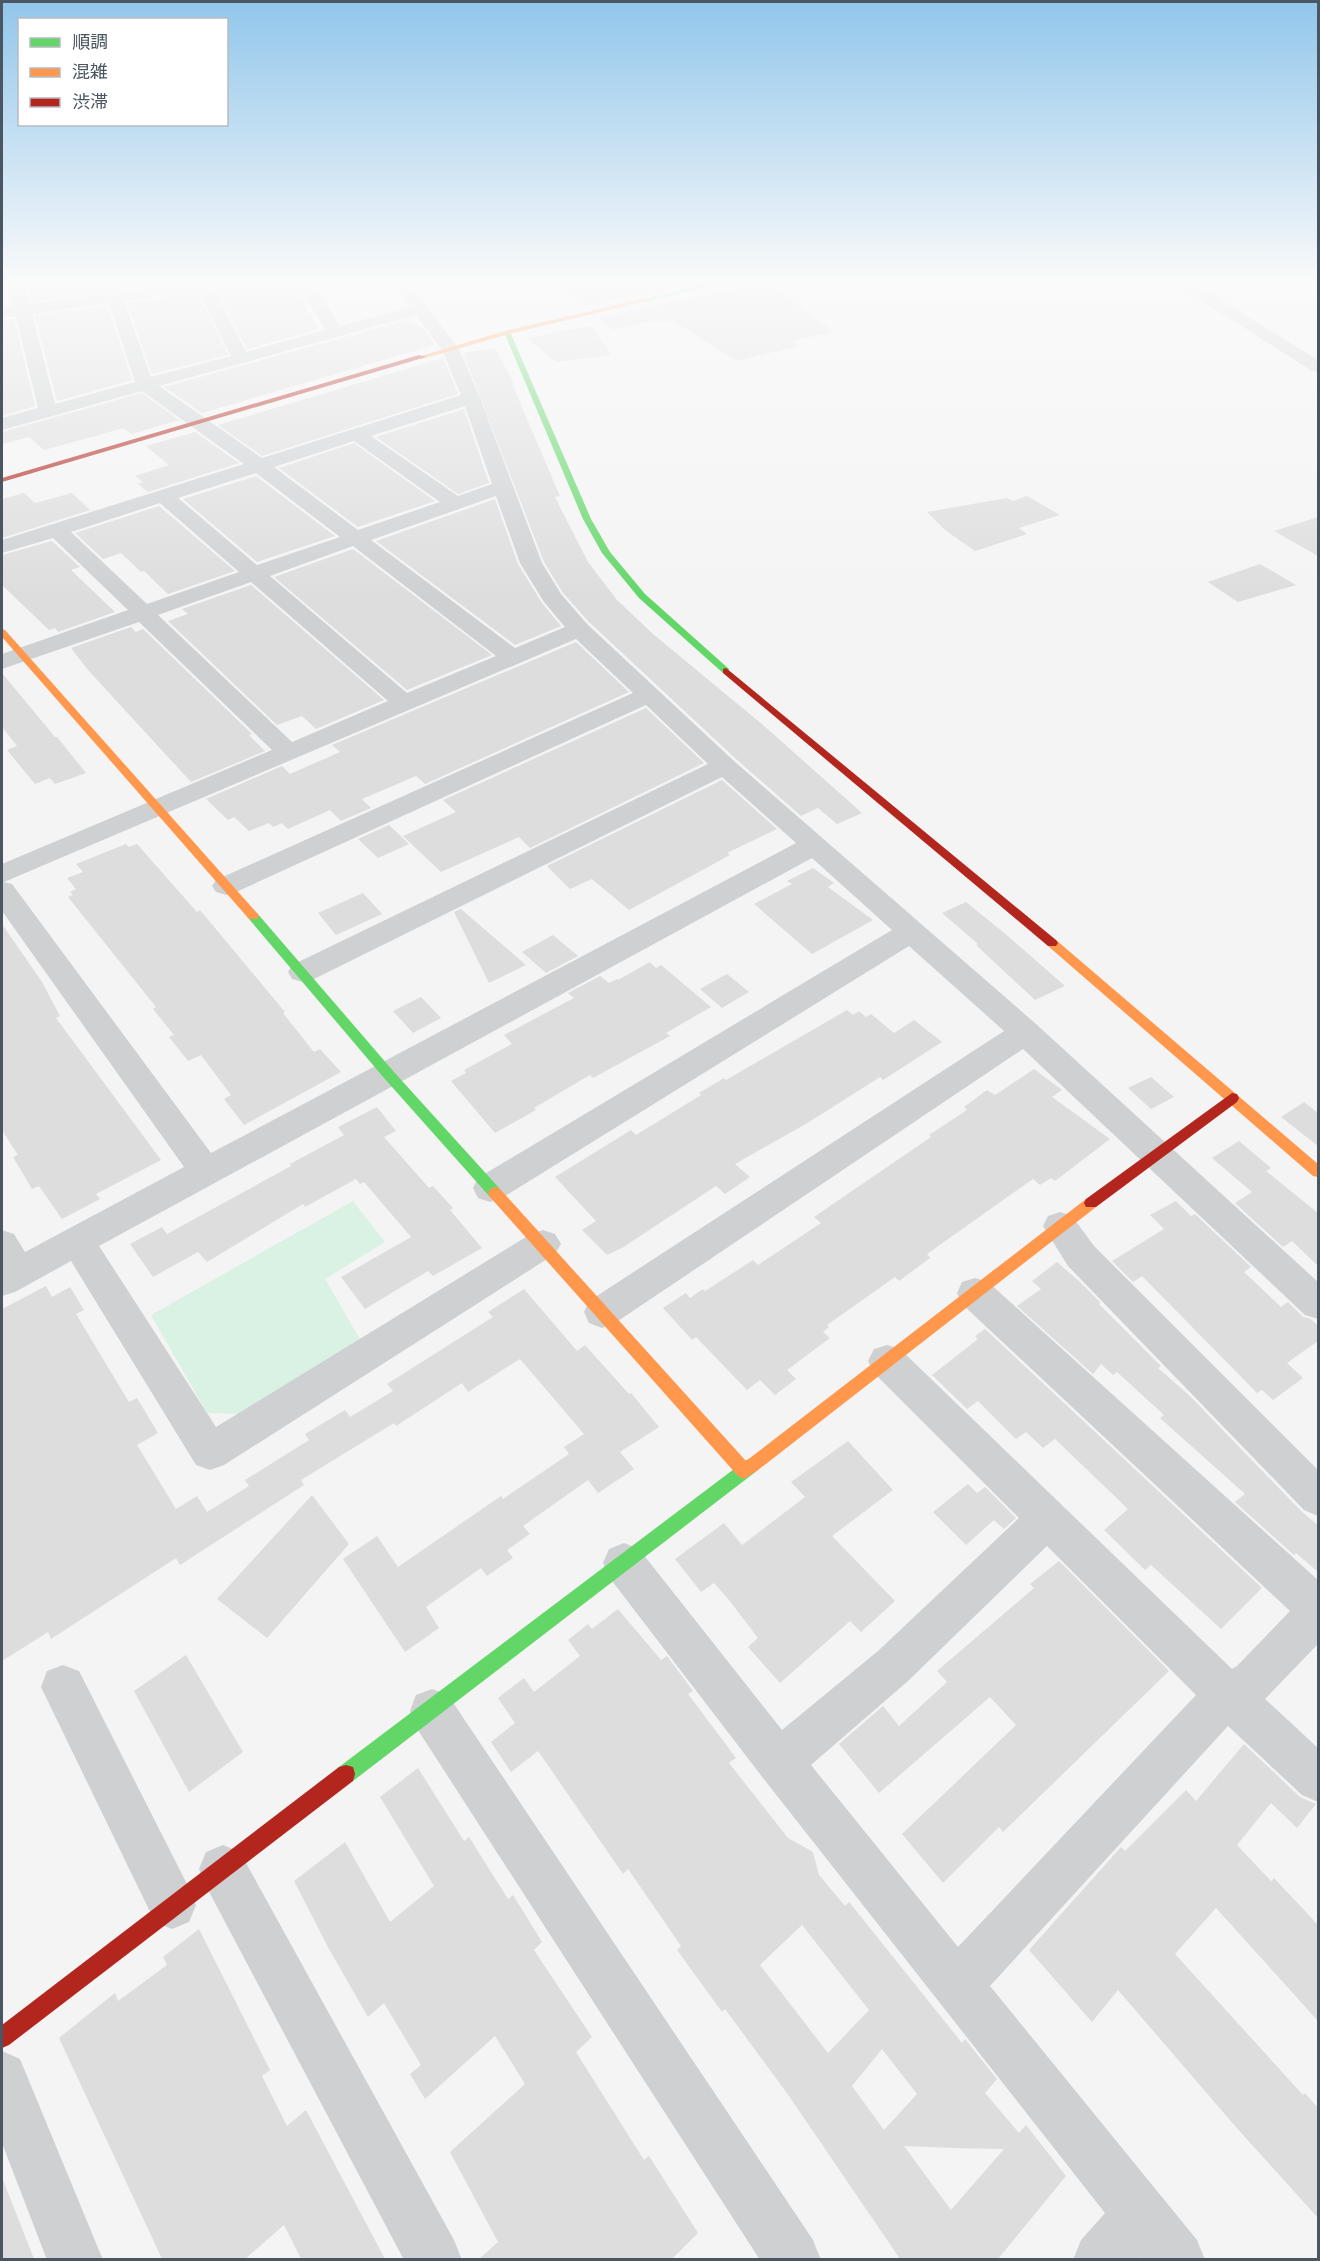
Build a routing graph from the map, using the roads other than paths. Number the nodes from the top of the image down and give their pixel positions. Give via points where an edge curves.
1 (145, 385) edge
2 (42, 386) edge
3 (143, 386) edge
4 (325, 386) edge
5 (466, 386) edge
6 (530, 386) edge
7 (471, 398) junction
8 (48, 411) junction
9 (197, 423) junction
10 (2, 424) edge
11 (357, 435) junction
12 (260, 466) junction
13 (2, 480) edge
14 (502, 488) junction
15 (164, 496) junction
16 (455, 503) junction
17 (57, 530) junction
18 (356, 539) junction
19 (2, 547) edge
20 (253, 574) junction
21 (145, 612) junction
22 (579, 629) junction
23 (2, 632) edge
24 (513, 657) junction
25 (11, 658) edge
26 (650, 694) junction
27 (404, 704) junction
28 (288, 752) junction
29 (725, 766) junction
30 (155, 807) junction
31 (814, 845) junction
32 (2, 873) edge
33 (226, 886) junction
34 (2, 891) edge
35 (912, 931) junction
36 (303, 972) junction
37 (1025, 1032) junction
38 (389, 1075) junction
39 (1232, 1098) junction
40 (1155, 1154) junction
41 (206, 1172) junction
42 (1318, 1172) edge
43 (490, 1188) junction
44 (1060, 1226) junction
45 (76, 1241) junction
46 (543, 1244) junction
47 (7, 1266) edge
48 (975, 1293) junction
49 (1318, 1304) edge
50 (602, 1312) junction
51 (887, 1361) junction
52 (744, 1471) junction
53 (1318, 1497) edge
54 (1047, 1518) junction
55 (624, 1563) junction
56 (1318, 1608) edge
57 (1318, 1613) edge
58 (63, 1687) dead end
59 (1227, 1695) junction
60 (432, 1711) junction
61 (779, 1762) junction
62 (1318, 1779) edge
63 (223, 1869) junction
64 (172, 1905) junction
65 (958, 1984) junction
66 (2, 2038) edge
67 (2, 2077) edge
68 (1140, 2215) junction
69 (75, 2259) edge
70 (434, 2259) edge
71 (793, 2259) edge
72 (1101, 2259) edge
73 (1177, 2259) edge

1 - 9 street
2 - 8 street
3 - 8 street
4 - 9 street
5 - 7 street
6 - 39 street via 587,519 606,553 642,596 703,652 1020,915
7 - 11 street
7 - 14 street
8 - 10 street
9 - 12 street
9 - 13 street
11 - 12 street
11 - 16 street
12 - 15 street
12 - 18 street
14 - 16 street
14 - 22 street via 531,563 552,597
15 - 17 street
15 - 20 street
16 - 18 street
17 - 19 street
17 - 21 street
18 - 20 street
18 - 24 street
20 - 21 street
20 - 27 street
21 - 25 street
21 - 28 street
22 - 24 street
22 - 26 street
23 - 25 street
24 - 27 street
25 - 30 street
26 - 29 street
26 - 33 street
27 - 28 street
28 - 30 street
29 - 31 street
29 - 36 street
30 - 32 street
30 - 33 street
31 - 35 street
31 - 38 street
33 - 36 street
34 - 41 street
35 - 37 street
35 - 43 street
36 - 38 street
37 - 40 street
37 - 50 street
38 - 41 street
38 - 43 street
39 - 40 street
39 - 42 street
40 - 44 street
40 - 49 street
41 - 45 street
43 - 46 street
44 - 48 street
44 - 53 street via 1081,1256
45 - 46 street via 210,1452
45 - 47 street
46 - 50 street
48 - 51 street
48 - 56 street
50 - 52 street
51 - 52 street
51 - 54 street
52 - 55 street
54 - 59 street
54 - 61 street via 893,1666
55 - 60 street
55 - 61 street
57 - 59 street via 1253,1682
58 - 64 street
59 - 62 street
59 - 65 street
60 - 63 street
60 - 71 street
61 - 65 street
63 - 64 street
63 - 70 street
64 - 66 street
65 - 68 street
67 - 69 street
68 - 72 street
68 - 73 street

